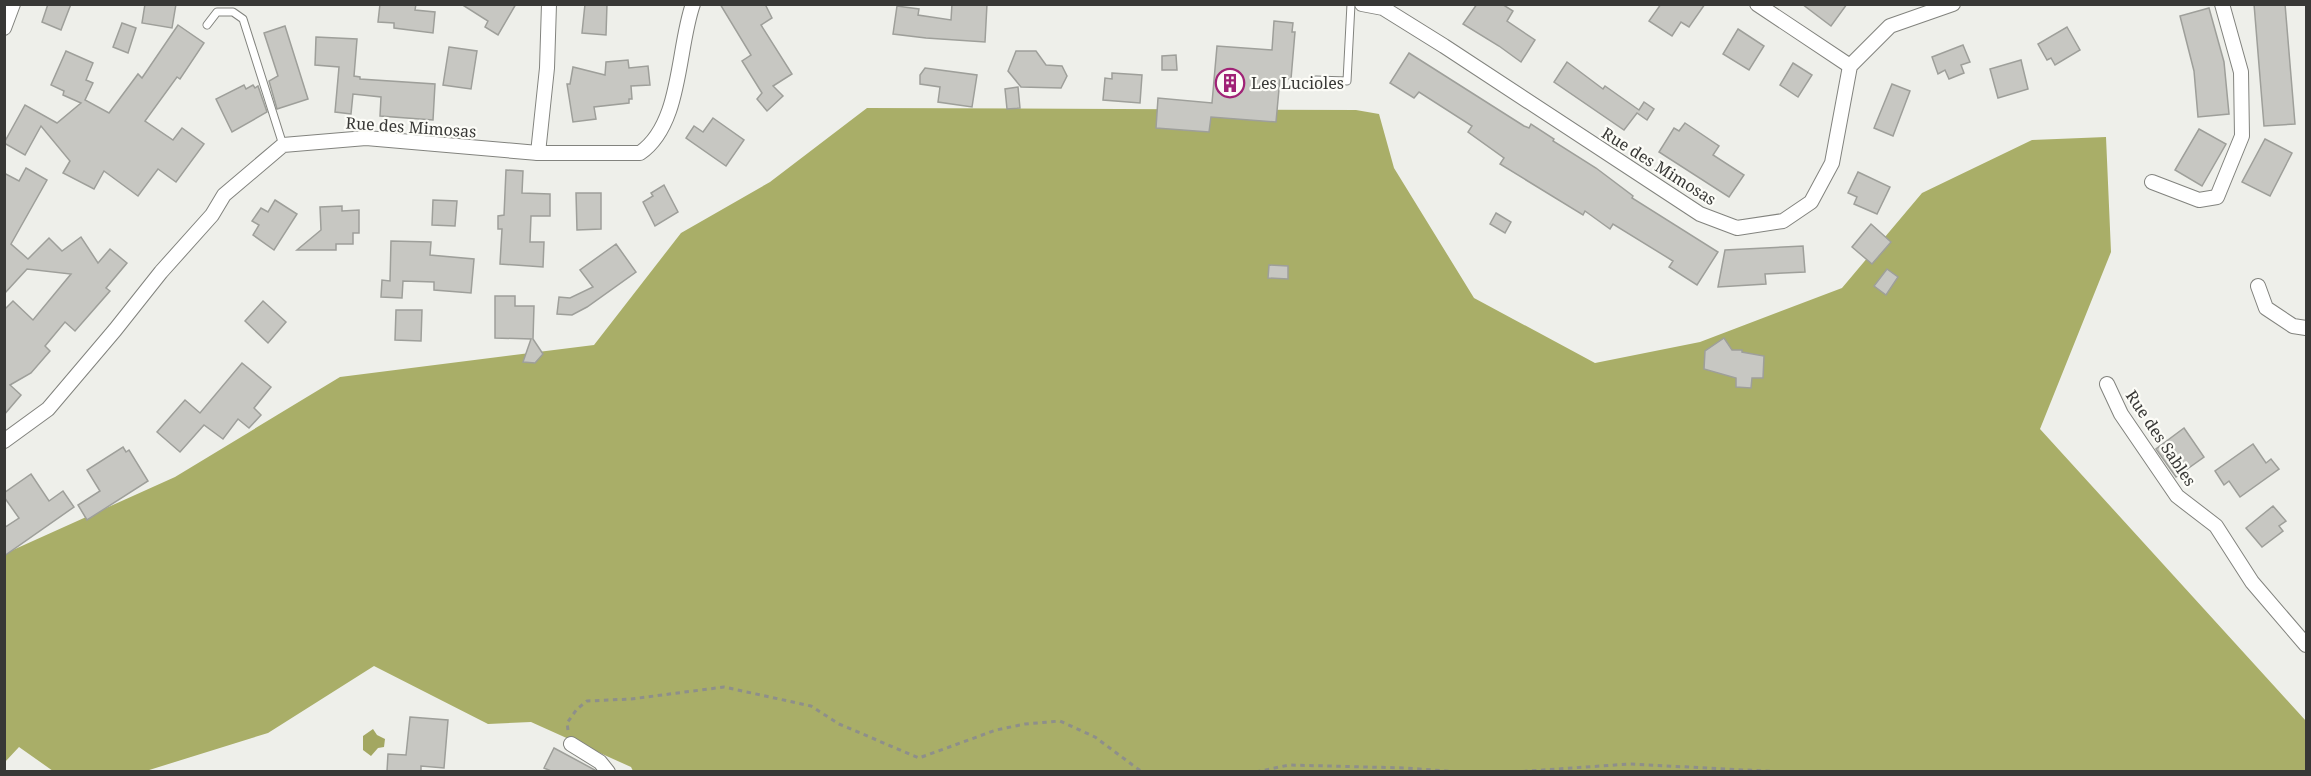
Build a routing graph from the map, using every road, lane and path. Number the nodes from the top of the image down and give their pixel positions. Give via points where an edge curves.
1 (13, 4) edge
2 (549, 4) edge
3 (693, 4) edge
4 (1351, 4) edge
5 (1362, 4) edge
6 (1757, 4) edge
7 (1953, 4) edge
8 (2222, 4) edge
9 (207, 25) dead end
10 (4, 28) edge
11 (1850, 66) junction
12 (1316, 80) dead end
13 (283, 145) junction
14 (537, 153) junction
15 (2152, 182) dead end
16 (2258, 286) dead end
17 (2307, 328) edge
18 (2107, 384) dead end
19 (4, 441) edge
20 (2307, 645) edge
21 (571, 744) joint
22 (608, 771) edge
23 (1142, 771) edge
24 (1256, 771) edge
25 (1460, 771) edge
26 (1514, 771) edge
27 (1784, 771) edge

1 - 10 street
2 - 14 street via 548,68
3 - 14 street, Rue des Mimosas via 670,107 650,146 640,153
4 - 12 lane via 1347,81
5 - 11 street, Rue des Mimosas via 1383,8 1700,214 1737,228 1783,221 1811,202 1832,163
6 - 11 street
7 - 11 street via 1890,26
8 - 15 street via 2241,72 2242,136 2217,196 2199,200
9 - 13 lane via 217,12 233,12 243,19
13 - 14 street, Rue des Mimosas via 366,138
13 - 19 street via 224,195 212,215 48,408
16 - 17 street via 2266,308 2293,326
18 - 20 street, Rue des Sables via 2121,414 2177,496 2216,526 2252,582
21 - 22 street
21 - 23 path via 567,723 587,701 724,687 811,706 839,724 919,758 996,730 1060,721 1095,737
24 - 25 path via 1289,765
26 - 27 path via 1629,764

